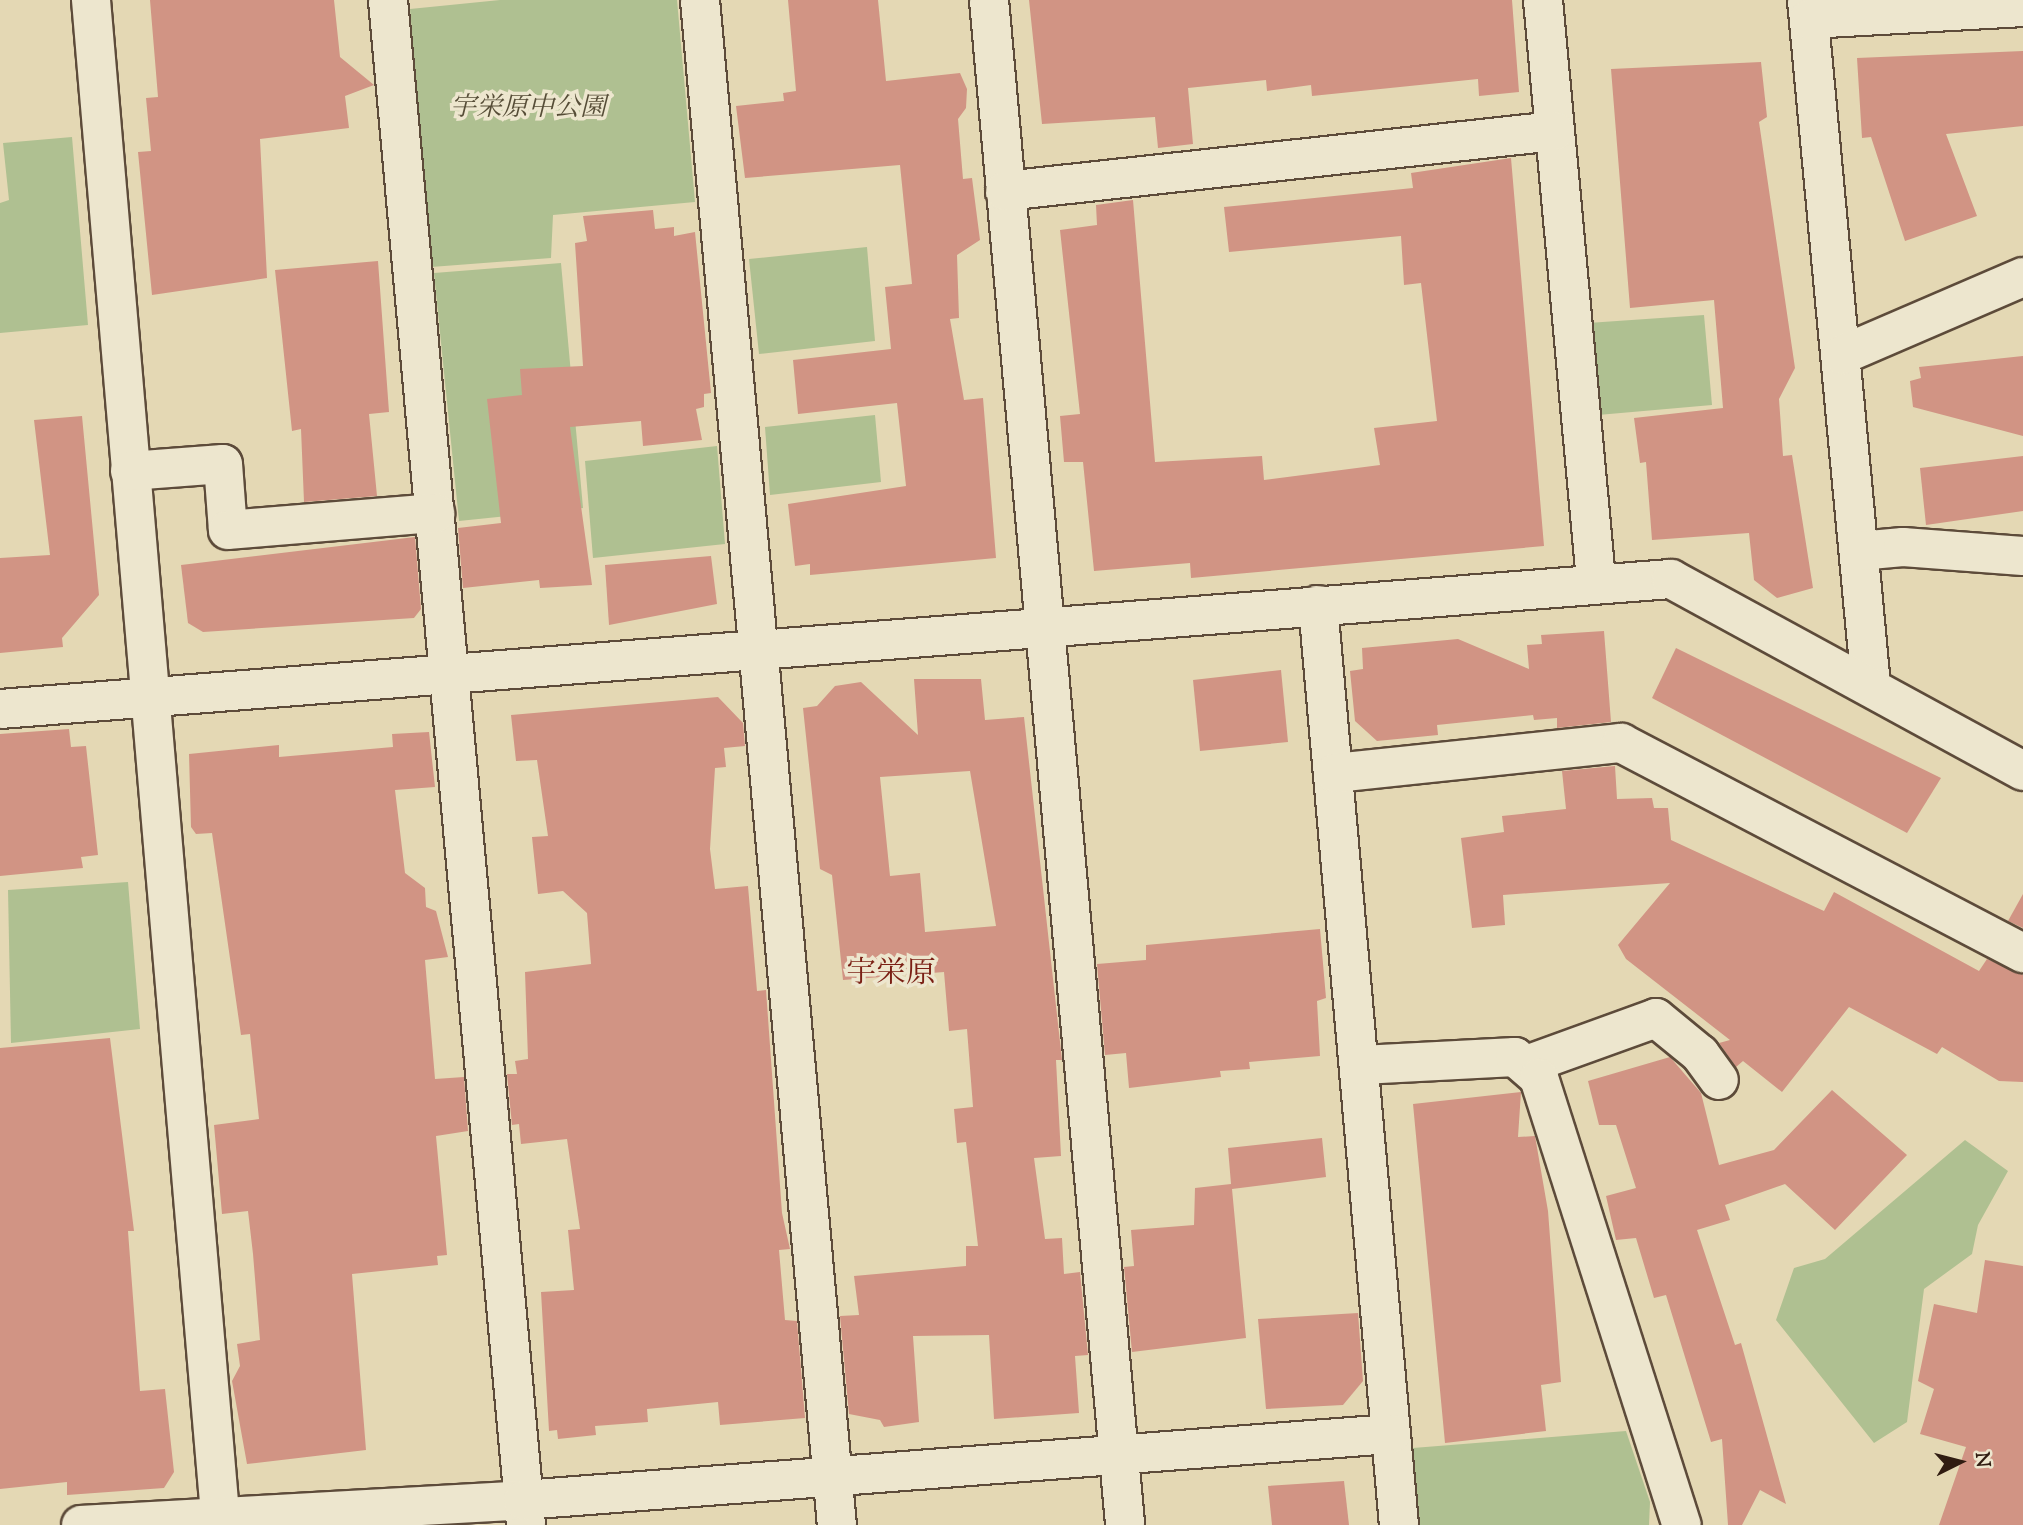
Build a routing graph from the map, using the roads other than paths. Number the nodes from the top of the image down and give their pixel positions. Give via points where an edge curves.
1 (91, 0) edge
2 (388, 0) edge
3 (700, 0) edge
4 (989, 0) edge
5 (1544, 0) edge
6 (2023, 7) edge
7 (1808, 10) edge
8 (1555, 131) junction
9 (1006, 191) junction
10 (2023, 277) edge
11 (1842, 355) junction
12 (130, 471) junction
13 (435, 513) junction
14 (1859, 551) junction
15 (2023, 556) edge
16 (1596, 580) junction
17 (1318, 605) junction
18 (1048, 628) junction
19 (762, 652) junction
20 (450, 675) junction
21 (1871, 686) junction
22 (147, 697) junction
23 (0, 709) edge
24 (2023, 771) edge
25 (1335, 773) junction
26 (2023, 953) edge
27 (1529, 1064) junction
28 (1361, 1065) junction
29 (1719, 1080) dead end
30 (1390, 1434) junction
31 (1118, 1452) junction
32 (832, 1475) junction
33 (524, 1512) edge
34 (221, 1521) edge
35 (81, 1525) edge
36 (837, 1525) edge
37 (1125, 1525) edge
38 (1399, 1525) edge
39 (1682, 1525) edge

1 - 12 street
2 - 13 street
3 - 19 street
4 - 9 street
5 - 8 street
6 - 7 street
7 - 11 street
8 - 9 street
8 - 16 street
9 - 18 street
10 - 11 street
11 - 14 street
12 - 13 street via 223,464 228,530
12 - 22 street
13 - 20 street
14 - 15 street via 1903,547
14 - 21 street
16 - 17 street
16 - 21 street via 1671,579
17 - 18 street
17 - 25 street
18 - 19 street
18 - 31 street
19 - 20 street
19 - 32 street
20 - 22 street
20 - 33 street
21 - 24 street
22 - 23 street
22 - 34 street
25 - 26 street via 1620,743
25 - 28 street
27 - 28 street via 1515,1056
27 - 29 street via 1656,1018 1700,1054
27 - 39 street
28 - 30 street
30 - 31 street
30 - 38 street
31 - 32 street
31 - 37 street
32 - 33 street
32 - 36 street
33 - 34 street
34 - 35 street

